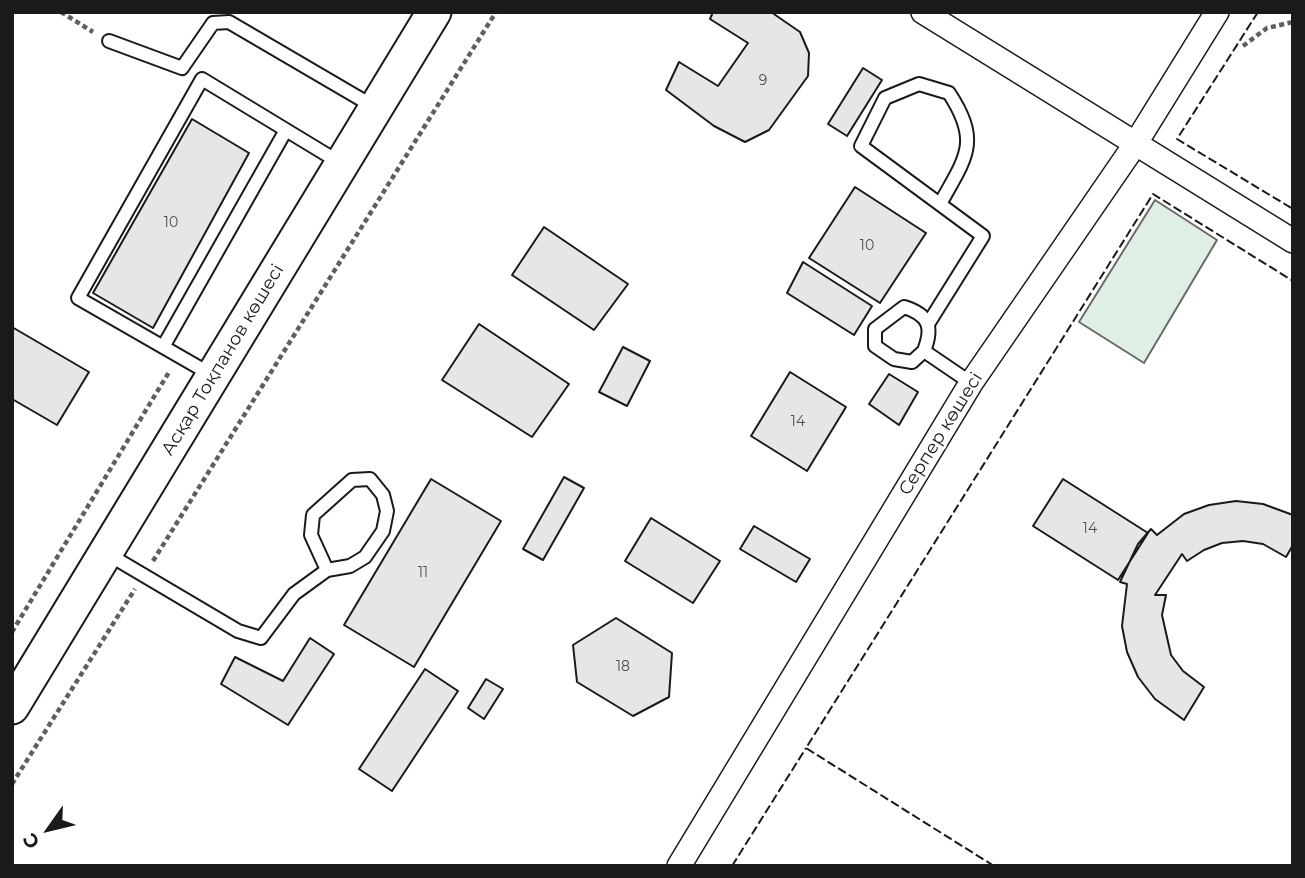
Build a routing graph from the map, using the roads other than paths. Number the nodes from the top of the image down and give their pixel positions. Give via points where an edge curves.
1 (434, 12) edge
2 (923, 12) edge
3 (1217, 12) edge
4 (109, 41) road end
5 (182, 68) junction
6 (202, 79) junction
7 (376, 108) junction
8 (286, 130) junction
9 (1135, 146) junction
10 (342, 164) junction
11 (940, 204) junction
12 (1293, 241) edge
13 (928, 324) junction
14 (163, 347) junction
15 (924, 351) junction
16 (214, 376) junction
17 (971, 383) junction
18 (106, 553) junction
19 (327, 570) junction
20 (12, 707) edge
21 (679, 866) edge

1 - 7 street, Асқар Тоқпанов көшесі
2 - 9 street
3 - 9 street, Серпер көшесі
4 - 5 lane
5 - 6 lane
5 - 7 lane via 213,23 229,22
6 - 8 lane
6 - 14 lane via 78,298
7 - 10 street, Асқар Тоқпанов көшесі
8 - 10 lane
8 - 14 lane
9 - 12 street
9 - 17 street, Серпер көшесі
10 - 16 street, Асқар Тоқпанов көшесі
11 - 11 lane via 861,146 886,98 919,84 949,93 964,115 969,147
11 - 13 lane via 983,236
13 - 15 lane via 931,334
13 - 15 lane via 916,310 904,307 875,329 875,346 894,359 912,362
14 - 16 lane
15 - 17 lane
16 - 18 street, Асқар Тоқпанов көшесі
17 - 21 street, Серпер көшесі
18 - 19 lane via 238,631 261,638 294,594
18 - 20 street, Асқар Тоқпанов көшесі
19 - 19 lane via 350,566 365,557 383,531 387,511 383,495 370,479 352,480 313,515 311,535

